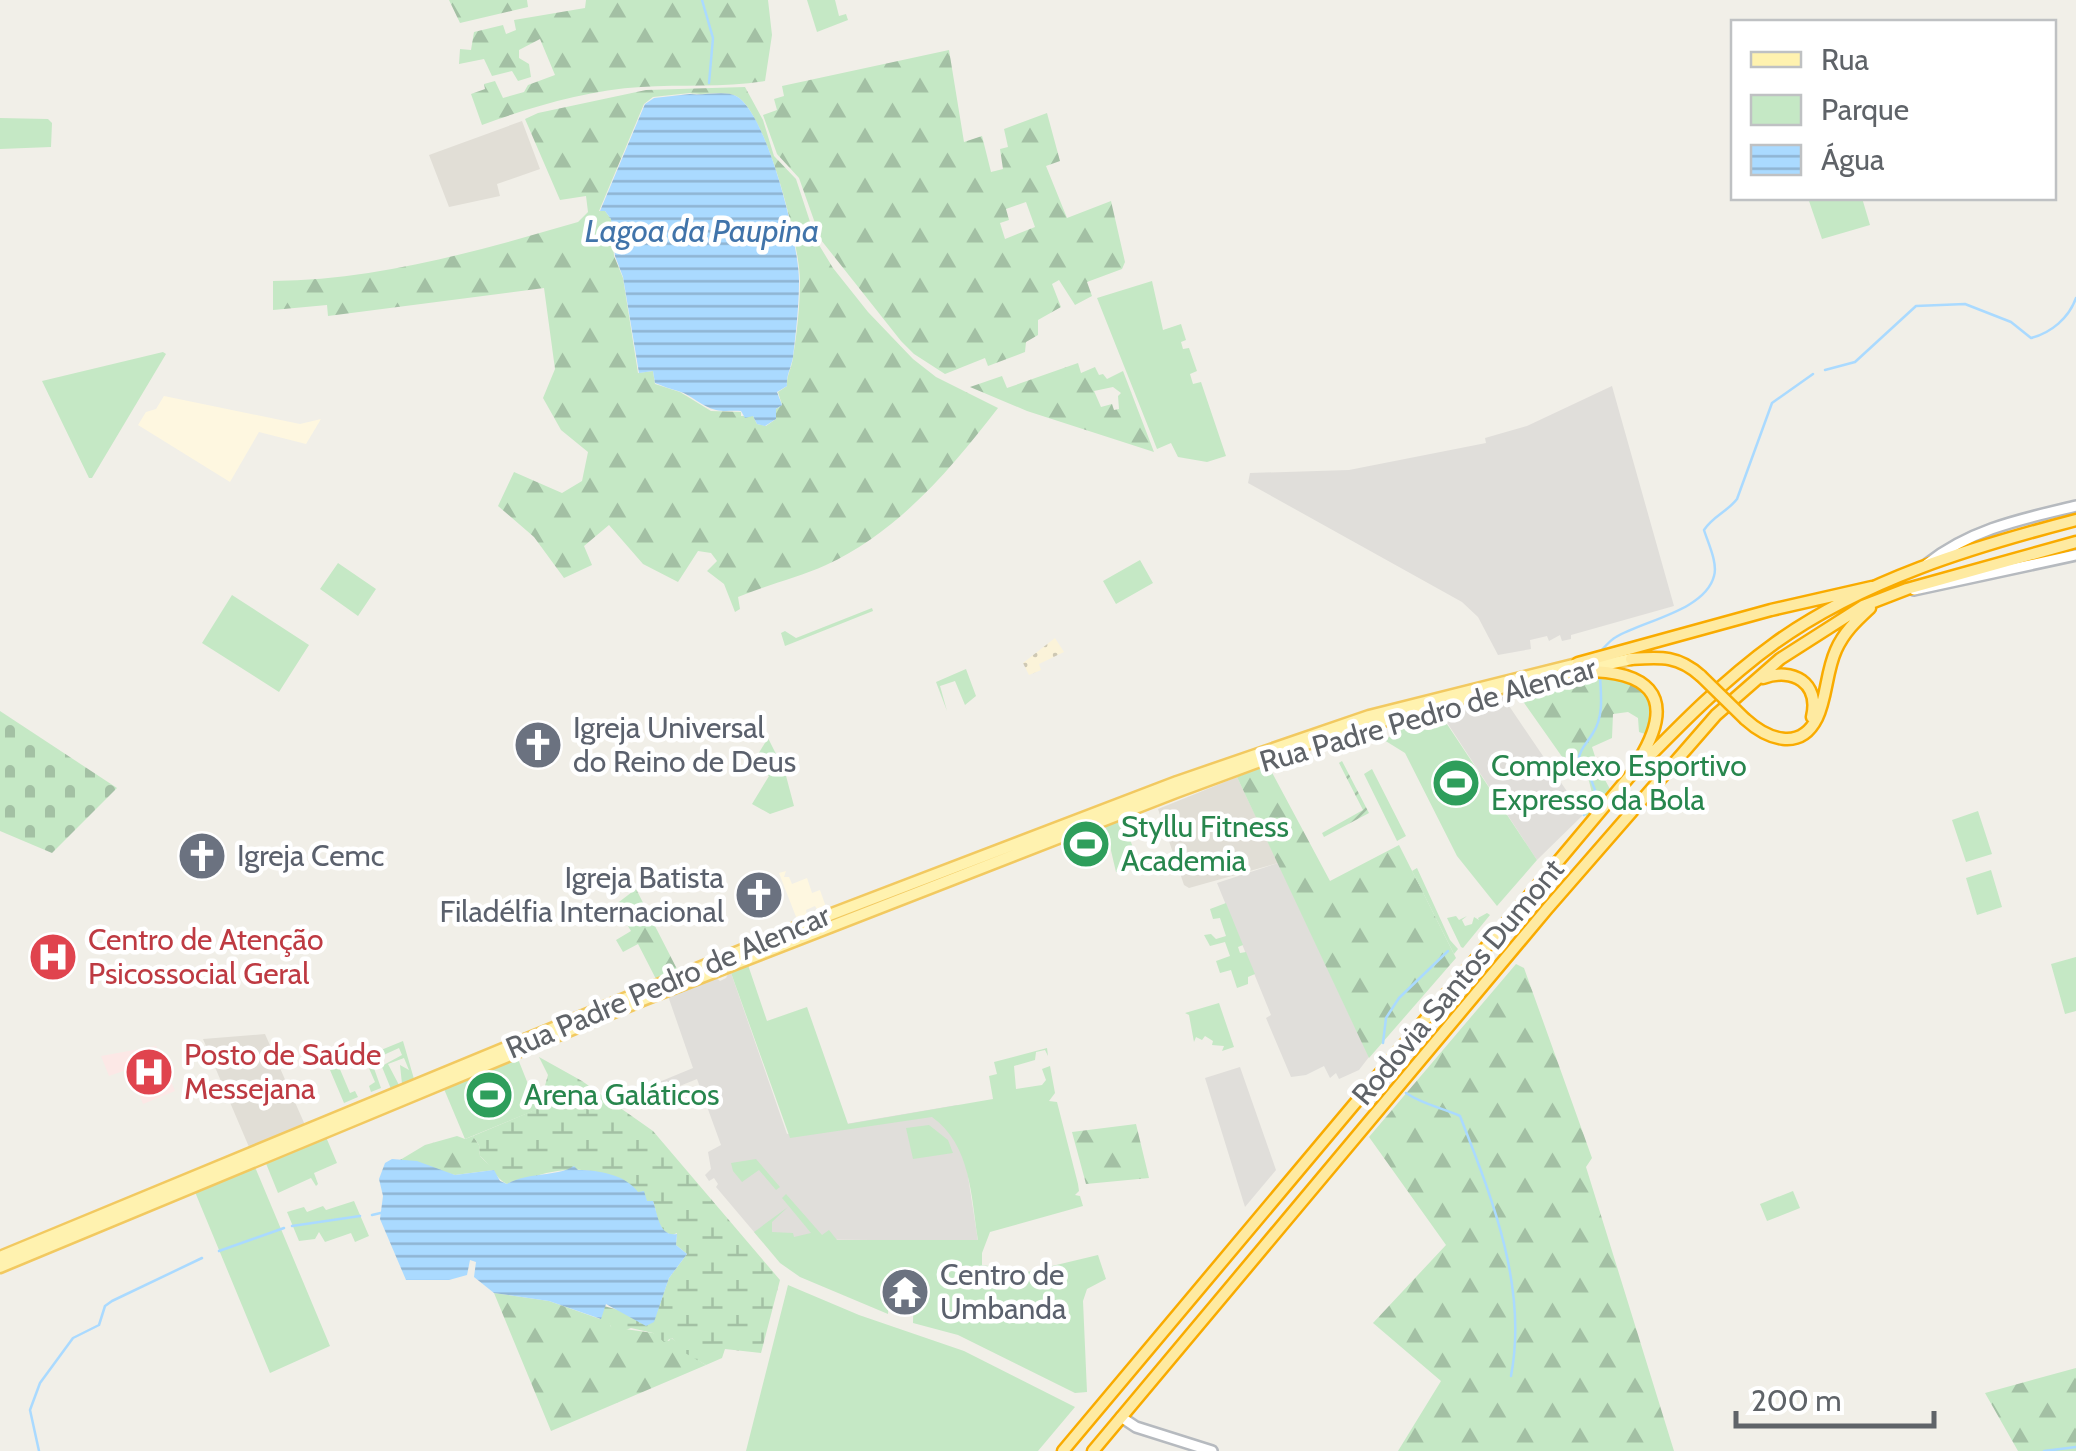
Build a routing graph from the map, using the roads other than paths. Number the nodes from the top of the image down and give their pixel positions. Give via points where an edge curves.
1 (2076, 506) edge
2 (2076, 520) edge
3 (2076, 548) edge
4 (1926, 564) junction
5 (1873, 587) junction
6 (1907, 589) junction
7 (1872, 602) junction
8 (1631, 659) joint
9 (1577, 667) junction
10 (1752, 682) junction
11 (1809, 727) junction
12 (1630, 778) junction
13 (380, 1106) junction
14 (0, 1257) edge
15 (0, 1266) edge
16 (1121, 1417) junction
17 (1064, 1451) edge
18 (1093, 1451) edge
19 (1212, 1451) edge

1 - 4 main road via 1980,532
2 - 4 highway, Rodovia Santos Dumont
3 - 6 main road via 1939,587
3 - 6 highway, Rodovia Santos Dumont via 2038,551
4 - 5 highway, Rodovia Santos Dumont
5 - 9 highway
5 - 12 highway, Rodovia Santos Dumont via 1774,644 1707,698
6 - 7 highway, Rodovia Santos Dumont
7 - 10 highway, Rodovia Santos Dumont
7 - 11 highway via 1840,642
8 - 9 main road, Rua Padre Pedro de Alencar
8 - 11 highway, bridge via 1670,657 1690,666 1745,720 1779,740
9 - 12 highway via 1625,674 1650,693 1655,730
9 - 13 main road, Rua Padre Pedro de Alencar via 1273,751 713,967
10 - 11 highway via 1780,672 1801,679 1814,699
10 - 16 highway, Rodovia Santos Dumont via 1681,751
12 - 17 highway, Rodovia Santos Dumont
13 - 14 main road, Rua Padre Pedro de Alencar
13 - 15 main road, Rua Padre Pedro de Alencar
16 - 18 highway, Rodovia Santos Dumont
16 - 19 main road

